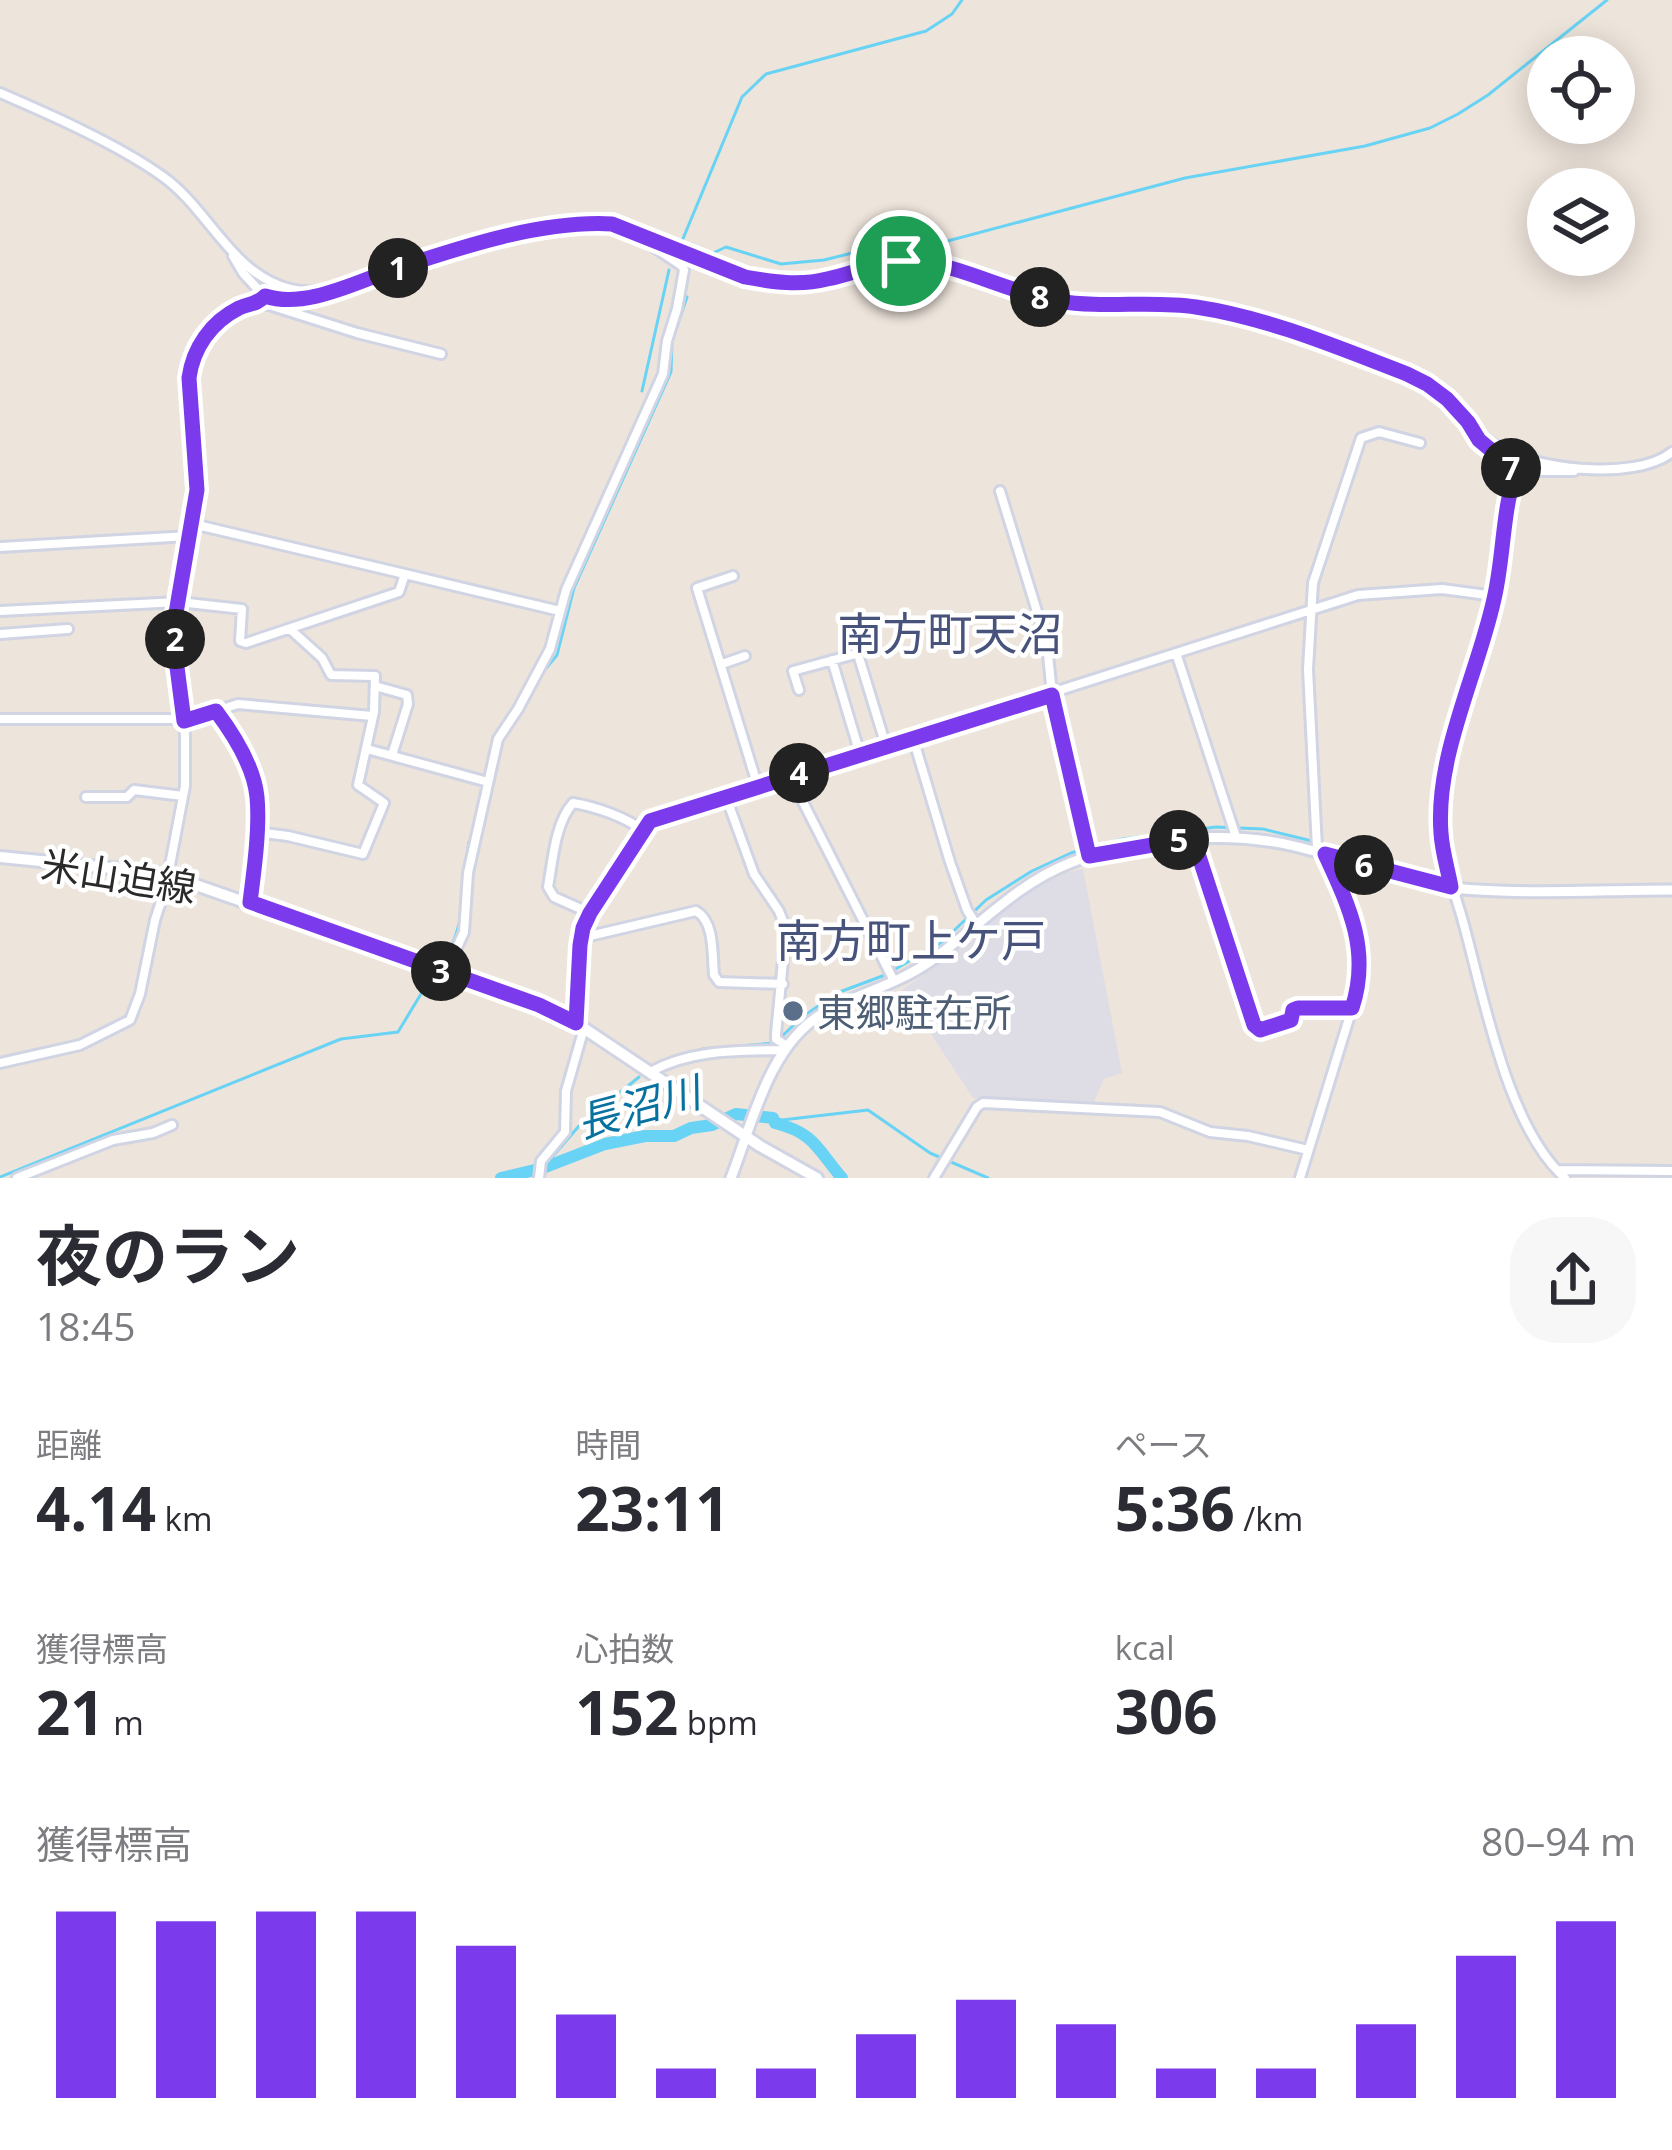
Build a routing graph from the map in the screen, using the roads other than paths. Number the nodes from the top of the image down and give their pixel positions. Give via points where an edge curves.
1 (0, 93) edge
2 (630, 230) junction
3 (230, 249) junction
4 (335, 290) junction
5 (261, 300) junction
6 (441, 353) dead end
7 (1468, 422) junction
8 (1420, 443) dead end
9 (1672, 452) edge
10 (1580, 469) junction
11 (1516, 471) junction
12 (1000, 491) dead end
13 (193, 524) junction
14 (189, 536) junction
15 (0, 547) edge
16 (405, 574) junction
17 (733, 577) dead end
18 (1495, 596) junction
19 (178, 602) junction
20 (0, 611) edge
21 (560, 611) junction
22 (1310, 612) junction
23 (68, 629) dead end
24 (290, 629) junction
25 (0, 634) edge
26 (854, 640) dead end
27 (859, 653) junction
28 (1177, 655) junction
29 (746, 656) dead end
30 (832, 660) junction
31 (722, 664) junction
32 (375, 686) junction
33 (799, 690) dead end
34 (1052, 695) junction
35 (216, 711) junction
36 (372, 716) junction
37 (0, 719) edge
38 (184, 720) junction
39 (913, 738) junction
40 (886, 746) junction
41 (367, 749) junction
42 (860, 754) junction
43 (392, 755) junction
44 (794, 775) junction
45 (488, 782) junction
46 (758, 787) junction
47 (86, 796) dead end
48 (183, 796) junction
49 (726, 797) junction
50 (644, 831) junction
51 (1234, 831) junction
52 (256, 832) junction
53 (1193, 838) junction
54 (1088, 850) junction
55 (1325, 854) junction
56 (0, 857) edge
57 (167, 877) junction
58 (1451, 887) junction
59 (1672, 890) edge
60 (250, 902) junction
61 (590, 913) junction
62 (972, 918) junction
63 (581, 938) junction
64 (443, 971) junction
65 (891, 975) junction
66 (782, 984) junction
67 (1352, 1008) junction
68 (580, 1025) junction
69 (782, 1044) junction
70 (0, 1063) edge
71 (650, 1072) junction
72 (172, 1125) dead end
73 (747, 1137) junction
74 (1308, 1150) junction
75 (1557, 1171) junction
76 (1672, 1171) edge
77 (539, 1172) edge
78 (17, 1178) edge
79 (730, 1178) edge
80 (817, 1178) edge
81 (934, 1178) edge
82 (1300, 1178) edge
83 (1565, 1178) edge

1 - 3 street via 163,176
2 - 4 street via 558,226
2 - 7 street via 765,281 820,281 914,261 1061,302 1220,311 1407,374
2 - 21 street via 685,275 663,374
3 - 4 street via 278,285
3 - 5 street
4 - 5 street
5 - 6 street
5 - 13 street via 228,315 191,361
7 - 10 street via 1514,456
7 - 11 street
8 - 22 street via 1379,432 1361,438
9 - 10 street via 1645,465
10 - 11 street
11 - 18 street
12 - 34 street via 1047,644
13 - 14 street
13 - 16 street
14 - 15 street
14 - 19 street
16 - 21 street
16 - 24 street via 400,592
17 - 31 street via 697,587
18 - 22 street via 1369,592
18 - 58 street via 1448,762 1441,833
19 - 20 street
19 - 24 street via 242,609 245,643
19 - 38 street via 174,644
21 - 45 street via 544,662 498,739
22 - 28 street
22 - 55 street via 1317,848
23 - 25 street
24 - 32 street via 331,675 374,676
26 - 27 street
27 - 30 street
27 - 40 street
28 - 34 street
28 - 51 street
29 - 31 street
30 - 33 street via 794,671
30 - 42 street
31 - 46 street
32 - 36 street
32 - 43 street via 407,695
34 - 39 street
34 - 54 street
35 - 36 street via 238,704
35 - 38 street
35 - 52 street via 247,764
36 - 41 street
37 - 38 street
38 - 48 street
39 - 40 street
39 - 62 street
40 - 42 street
41 - 43 street
41 - 52 street via 358,785 384,803 363,854
42 - 44 street
43 - 45 street
44 - 46 street
44 - 65 street
45 - 64 street via 464,932
46 - 49 street
47 - 48 street
48 - 57 street
49 - 50 street via 650,821
49 - 66 street via 754,874 786,929
50 - 61 street
50 - 61 street via 568,806 548,887 554,898
51 - 53 street
51 - 55 street
52 - 60 street
53 - 54 street
53 - 67 street via 1254,1025 1291,1020 1298,1008
54 - 62 street
55 - 58 street
55 - 67 street via 1361,957
56 - 57 main road, 米山迫線
57 - 60 main road, 米山迫線
57 - 70 street via 130,1020 80,1045
58 - 59 street
58 - 75 street via 1513,1091 1534,1142
60 - 64 main road, 米山迫線
61 - 63 street
62 - 65 street via 928,963
63 - 66 street via 700,912 718,982
63 - 68 street
64 - 68 main road, 米山迫線
65 - 69 street
66 - 69 street
67 - 74 street
68 - 71 main road, 米山迫線
68 - 77 street via 565,1132
69 - 71 street via 707,1052
69 - 73 street
71 - 73 main road, 米山迫線
72 - 78 street
73 - 79 street
73 - 80 main road, 米山迫線
74 - 81 street via 1210,1132 1160,1112 983,1102
74 - 82 street
75 - 76 street
75 - 83 street

